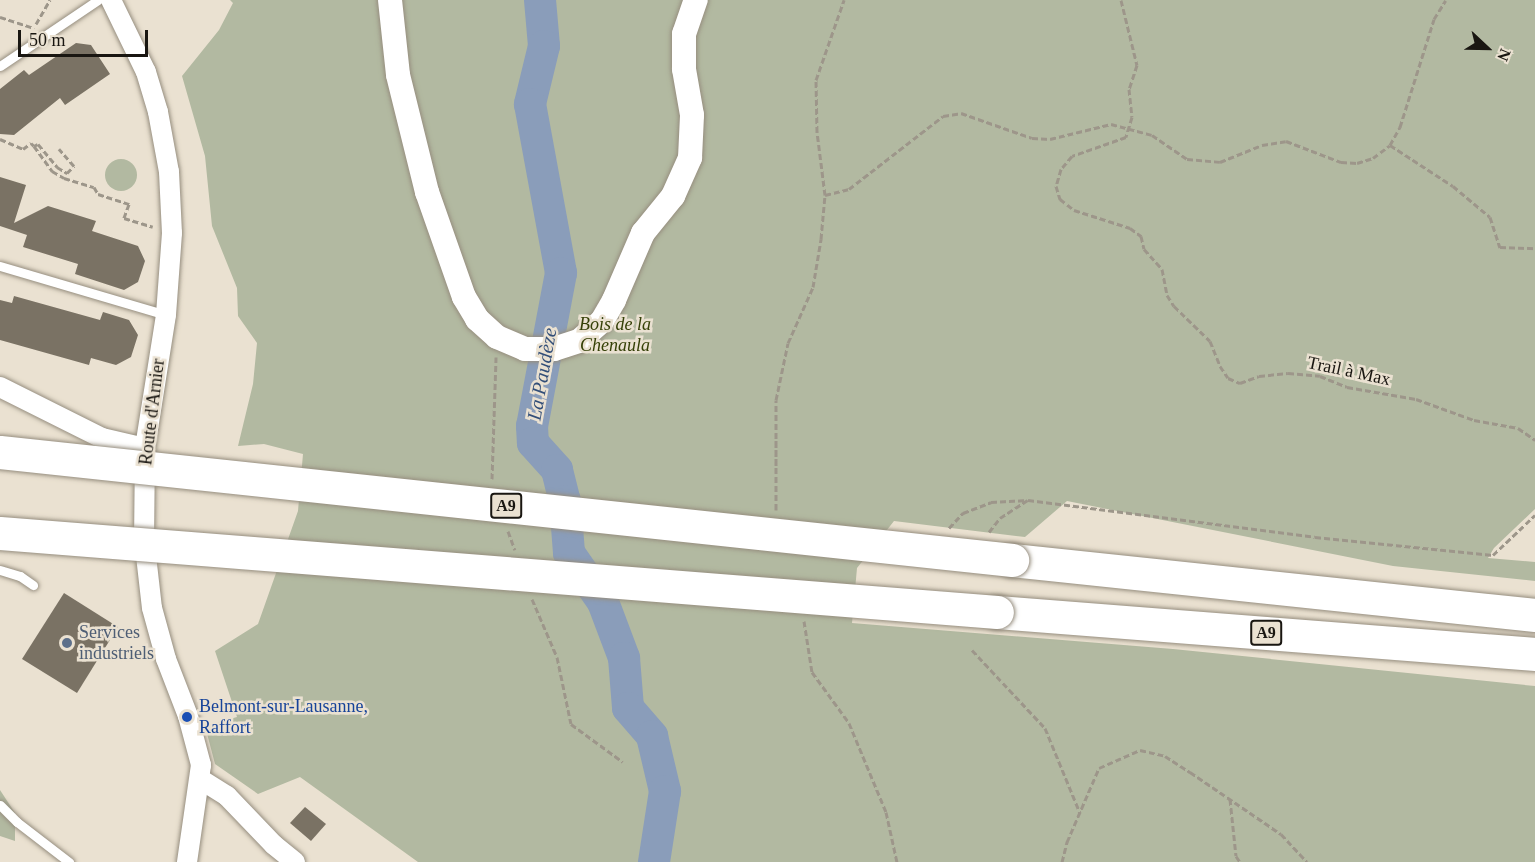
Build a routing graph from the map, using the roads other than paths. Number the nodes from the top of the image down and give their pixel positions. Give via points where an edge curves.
1 (98, 0) edge
2 (111, 0) edge
3 (390, 0) edge
4 (696, 0) edge
5 (0, 66) edge
6 (0, 266) edge
7 (166, 315) junction
8 (0, 387) edge
9 (145, 448) junction
10 (0, 452) edge
11 (0, 533) edge
12 (0, 570) edge
13 (33, 585) dead end
14 (1535, 615) edge
15 (1535, 654) edge
16 (200, 779) junction
17 (0, 805) edge
18 (69, 862) edge
19 (187, 862) edge
20 (295, 862) edge

1 - 5 lane
2 - 7 street, Route d'Arnier via 146,72 169,172 172,233
3 - 4 street via 398,75 427,192 464,297 477,319 496,337 525,349 554,349 579,341 602,321 643,233 673,196 690,158 692,115 684,69 684,34
6 - 7 lane
7 - 9 street, Route d'Arnier
8 - 9 street via 102,438
9 - 16 street, Route d'Arnier via 144,538 152,608 188,716 201,765
10 - 14 highway, A9, bridge
11 - 15 highway, A9, bridge
12 - 13 lane
16 - 19 street, Route d'Arnier
16 - 20 street via 227,796 274,846
17 - 18 lane

